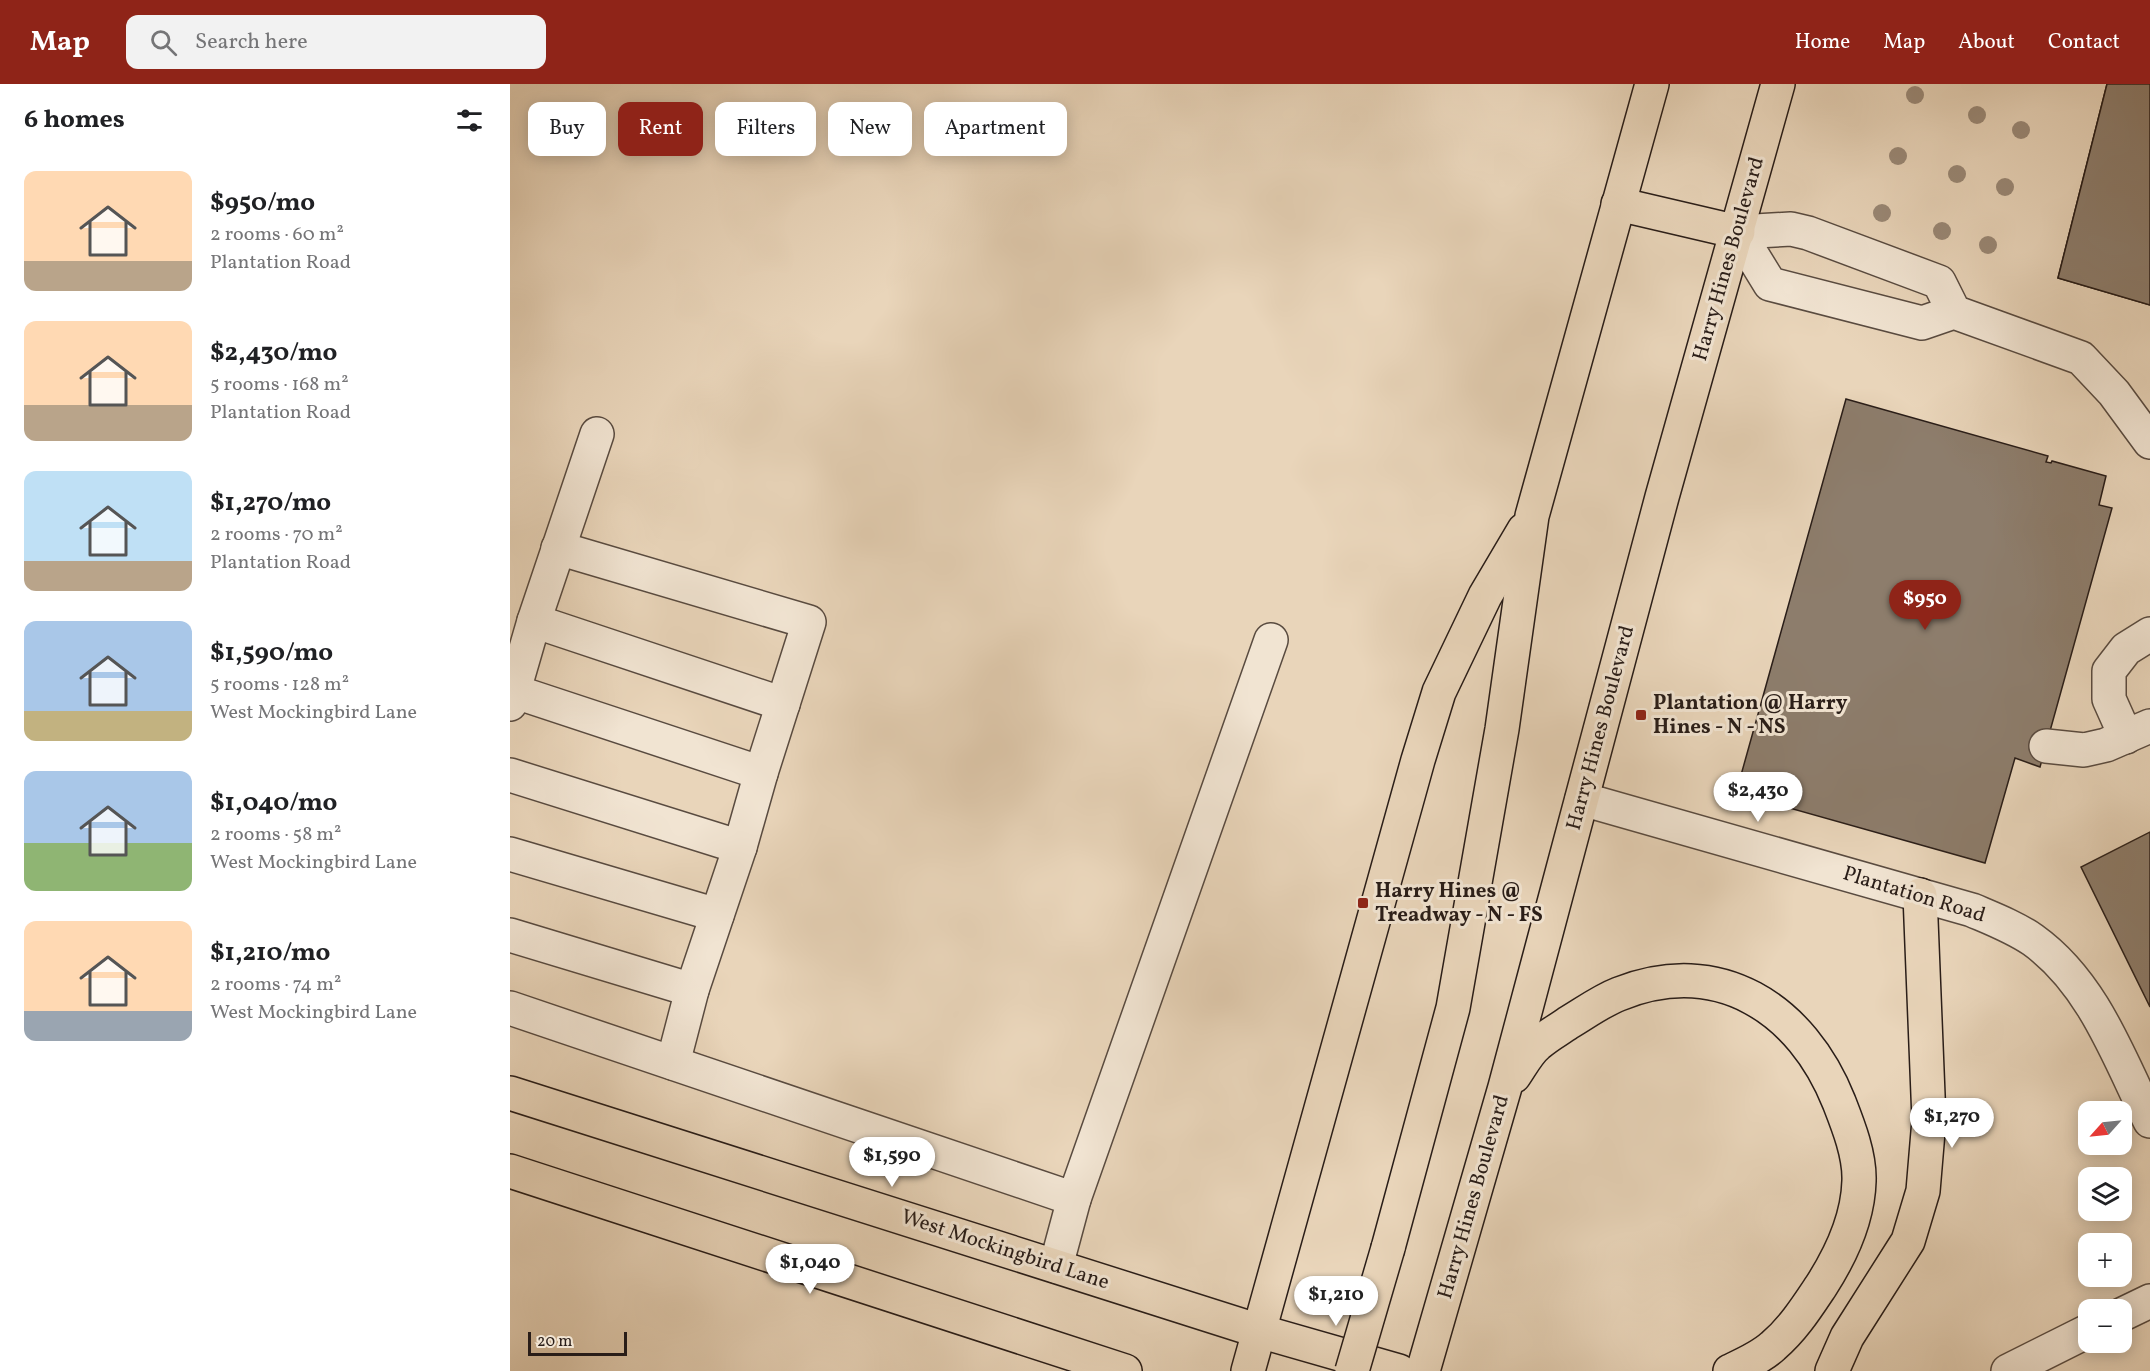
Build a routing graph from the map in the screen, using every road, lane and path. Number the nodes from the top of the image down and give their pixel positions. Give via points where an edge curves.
1 (1652, 84) edge
2 (1778, 84) edge
3 (1618, 204) junction
4 (1738, 232) junction
5 (1954, 312) junction
6 (597, 434) dead end
7 (2150, 442) edge
8 (1532, 516) junction
9 (558, 548) junction
10 (534, 621) junction
11 (2150, 634) edge
12 (1271, 640) dead end
13 (512, 697) edge
14 (783, 704) junction
15 (2138, 732) edge
16 (2046, 746) dead end
17 (761, 773) junction
18 (510, 775) edge
19 (1582, 799) junction
20 (740, 847) junction
21 (510, 854) edge
22 (1920, 895) junction
23 (717, 915) junction
24 (510, 935) edge
25 (692, 990) junction
26 (510, 1008) edge
27 (673, 1063) junction
28 (1505, 1087) junction
29 (510, 1093) edge
30 (2150, 1121) edge
31 (510, 1171) edge
32 (1074, 1199) junction
33 (1056, 1266) junction
34 (2150, 1301) edge
35 (2132, 1310) edge
36 (1259, 1331) junction
37 (2078, 1336) edge
38 (1125, 1371) edge
39 (1248, 1371) edge
40 (1352, 1371) edge
41 (1399, 1371) edge
42 (1423, 1371) edge
43 (1730, 1371) edge
44 (1832, 1371) edge
45 (2008, 1371) edge

1 - 3 main road
2 - 4 main road, Harry Hines Boulevard
3 - 4 main road
3 - 8 main road
4 - 5 street via 1791,229 1808,233 1939,282
4 - 5 street via 1770,284 1922,323
4 - 19 main road, Harry Hines Boulevard via 1662,496
5 - 7 street via 2081,358 2114,393
6 - 9 street
8 - 36 main road via 1485,597 1439,692
8 - 40 main road, bridge via 1502,729 1453,1008
9 - 10 street
9 - 14 street via 809,622
10 - 13 street
10 - 14 street
11 - 15 street via 2126,649 2109,671 2109,699
12 - 32 street
13 - 17 street
14 - 17 street
15 - 16 street via 2084,750
17 - 20 street
18 - 20 street
19 - 22 street, Plantation Road
19 - 28 main road, Harry Hines Boulevard
20 - 23 street
21 - 23 street
22 - 30 street, Plantation Road via 2008,925 2035,941 2063,967 2093,1005
22 - 44 main road via 1929,1120 1923,1191 1908,1241 1847,1337
23 - 25 street
24 - 25 street
25 - 27 street
26 - 27 street
27 - 32 street
28 - 42 main road, Harry Hines Boulevard
28 - 43 main road via 1537,1044 1594,1006 1648,985 1683,980 1749,995 1773,1009 1804,1039 1828,1075 1851,1131 1859,1179 1856,1210 1828,1276 1803,1315 1773,1346
29 - 33 main road, West Mockingbird Lane
31 - 38 main road
32 - 33 street
33 - 36 main road, West Mockingbird Lane
34 - 35 street
36 - 39 main road
36 - 41 main road, West Mockingbird Lane
37 - 45 street

